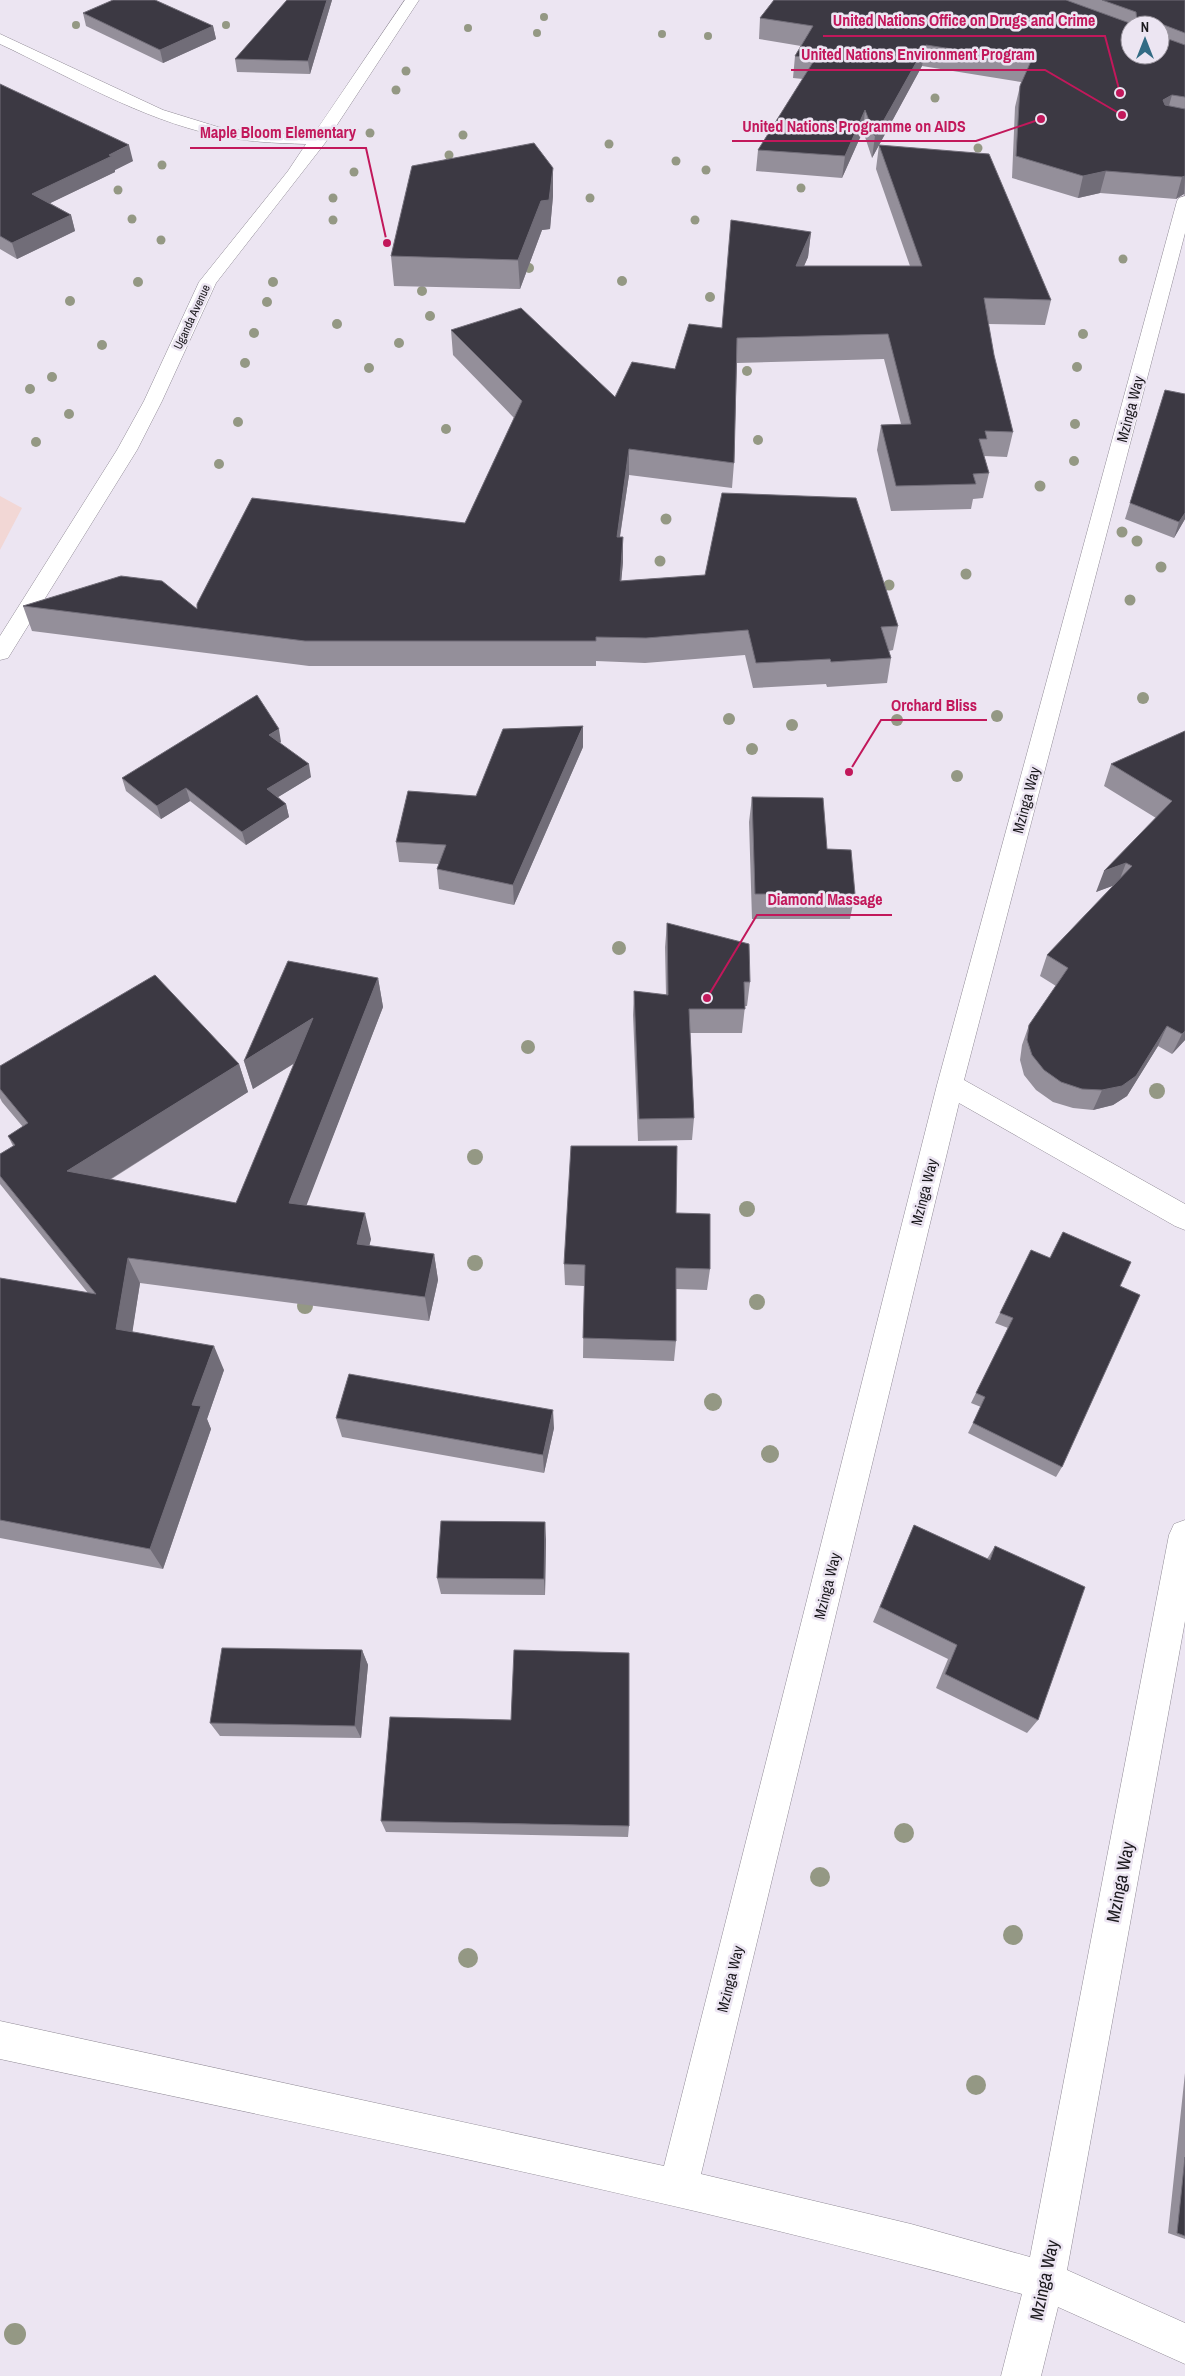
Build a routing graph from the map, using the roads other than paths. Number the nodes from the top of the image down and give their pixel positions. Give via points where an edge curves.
1 (412, 0) edge
2 (0, 38) edge
3 (319, 140) junction
4 (1185, 201) edge
5 (0, 653) edge
6 (950, 1085) junction
7 (1185, 1218) edge
8 (1185, 1535) edge
9 (0, 2040) edge
10 (678, 2188) junction
11 (1045, 2281) junction
12 (1185, 2344) edge
13 (1022, 2376) edge

1 - 3 street, Uganda Avenue
2 - 3 street via 167,116 216,131 256,138
3 - 5 street, Uganda Avenue via 208,282 127,450
4 - 6 street, Mzinga Way
6 - 7 street
6 - 10 street, Mzinga Way
8 - 11 street, Mzinga Way
9 - 10 street
10 - 11 street via 911,2244
11 - 12 street
11 - 13 street, Mzinga Way

